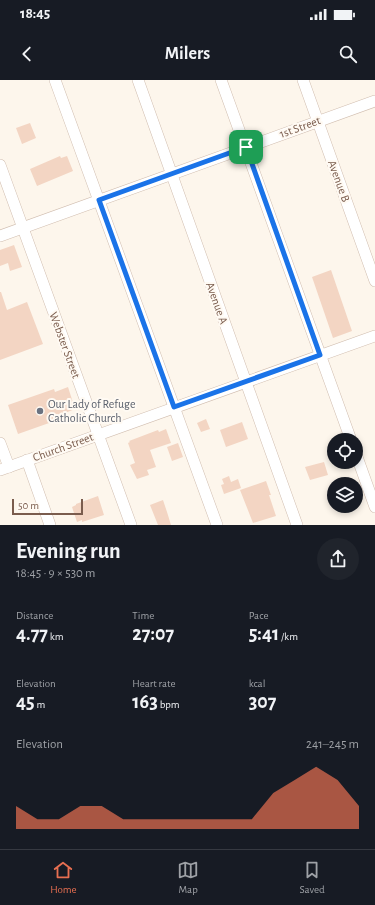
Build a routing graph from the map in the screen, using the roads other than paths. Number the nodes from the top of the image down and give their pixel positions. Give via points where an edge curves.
1 (55, 80) edge
2 (138, 80) edge
3 (222, 80) edge
4 (303, 80) edge
5 (375, 100) edge
6 (318, 121) junction
7 (246, 147) junction
8 (0, 165) edge
9 (171, 174) junction
10 (99, 200) junction
11 (22, 228) junction
12 (0, 236) edge
13 (375, 281) edge
14 (375, 336) edge
15 (320, 355) junction
16 (245, 382) junction
17 (174, 407) junction
18 (348, 433) edge
19 (98, 434) junction
20 (0, 443) edge
21 (27, 460) junction
22 (4, 469) edge
23 (361, 469) edge
24 (375, 507) edge
25 (50, 525) edge
26 (131, 525) edge
27 (217, 525) edge
28 (297, 525) edge

1 - 10 street
2 - 9 street, Avenue A
3 - 7 street
4 - 6 street, Avenue B
5 - 6 street, 1st Street
6 - 7 street, 1st Street
6 - 13 street, Avenue B
7 - 9 street, 1st Street
7 - 15 street
8 - 11 street, Webster Street
9 - 10 street, 1st Street
9 - 16 street, Avenue A
10 - 11 street, 1st Street
10 - 17 street
11 - 12 street, 1st Street
11 - 19 street, Webster Street
14 - 15 street, Church Street
15 - 16 street, Church Street
15 - 18 street
16 - 17 street, Church Street
16 - 28 street, Avenue A
17 - 19 street, Church Street
17 - 27 street
19 - 21 street, Church Street
19 - 26 street, Webster Street
20 - 22 street
21 - 22 street, Church Street
21 - 25 street
23 - 24 street

